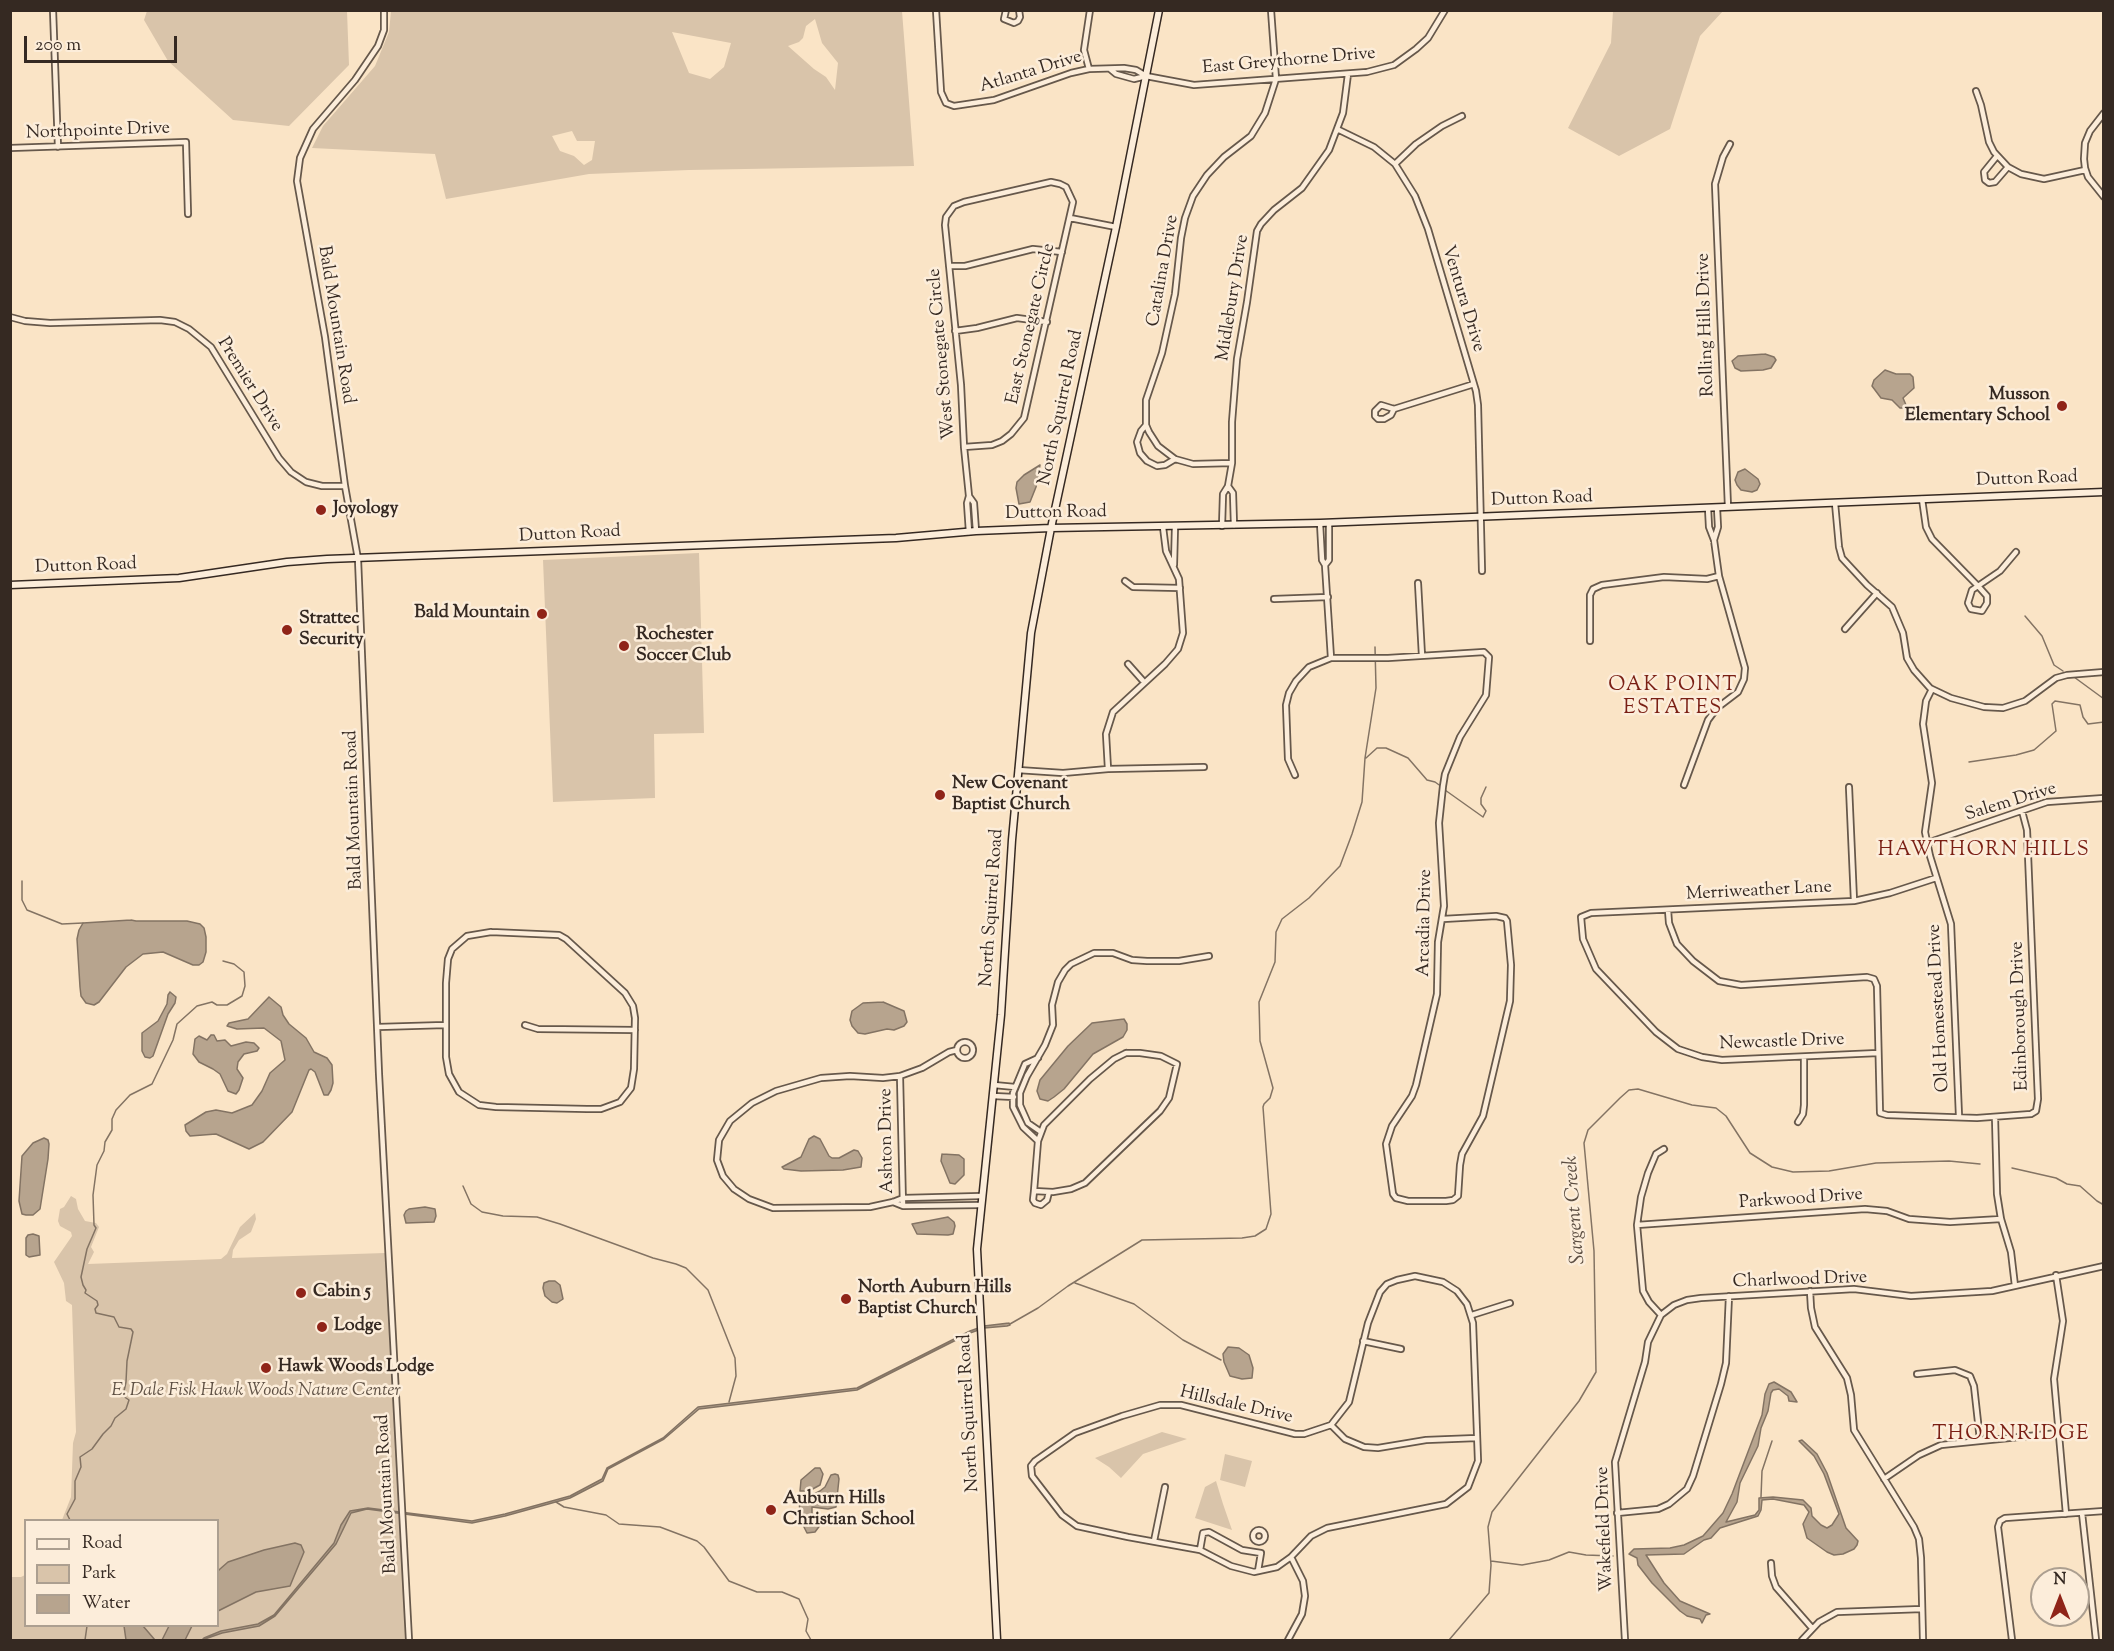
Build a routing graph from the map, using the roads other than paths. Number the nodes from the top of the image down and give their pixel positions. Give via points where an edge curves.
1 (53, 10) edge
2 (384, 10) edge
3 (936, 10) edge
4 (1006, 10) edge
5 (1019, 10) edge
6 (1090, 10) edge
7 (1159, 10) edge
8 (1271, 10) edge
9 (1445, 10) edge
10 (1089, 69) junction
11 (1110, 69) junction
12 (1348, 74) junction
13 (1146, 76) junction
14 (1276, 79) junction
15 (1976, 91) dead end
16 (2103, 113) edge
17 (1462, 116) dead end
18 (1337, 129) junction
19 (1730, 144) dead end
20 (58, 147) junction
21 (10, 148) edge
22 (1997, 156) junction
23 (1395, 164) junction
24 (2008, 167) junction
25 (2085, 170) junction
26 (2103, 197) edge
27 (1073, 202) joint
28 (188, 214) dead end
29 (1070, 218) junction
30 (1116, 227) junction
31 (1062, 252) junction
32 (949, 266) junction
33 (10, 317) edge
34 (1047, 322) junction
35 (955, 331) junction
36 (1474, 384) junction
37 (1394, 409) dead end
38 (1146, 425) junction
39 (964, 447) junction
40 (1175, 459) junction
41 (1232, 463) junction
42 (345, 486) junction
43 (1228, 486) junction
44 (2103, 492) edge
45 (1922, 499) junction
46 (1835, 503) junction
47 (1728, 507) junction
48 (1708, 508) junction
49 (1717, 508) junction
50 (1480, 517) junction
51 (1320, 523) junction
52 (1329, 523) junction
53 (1234, 525) junction
54 (1222, 526) junction
55 (1163, 527) junction
56 (1175, 527) junction
57 (1709, 527) junction
58 (1718, 527) junction
59 (1051, 528) junction
60 (973, 531) junction
61 (1714, 540) junction
62 (2016, 552) dead end
63 (358, 559) junction
64 (1174, 565) junction
65 (1325, 565) junction
66 (1482, 572) dead end
67 (1719, 576) junction
68 (1125, 581) dead end
69 (1418, 583) dead end
70 (10, 585) edge
71 (1978, 586) junction
72 (1180, 588) junction
73 (1877, 593) junction
74 (1328, 597) junction
75 (1274, 599) dead end
76 (1845, 629) dead end
77 (1590, 641) dead end
78 (1422, 656) junction
79 (1331, 657) junction
80 (1128, 664) dead end
81 (2103, 672) edge
82 (1144, 682) junction
83 (1932, 688) junction
84 (1204, 767) dead end
85 (1107, 769) junction
86 (1018, 770) junction
87 (1295, 775) dead end
88 (1684, 784) dead end
89 (1849, 787) dead end
90 (2103, 798) edge
91 (2022, 811) junction
92 (1927, 843) junction
93 (1936, 878) junction
94 (1854, 901) junction
95 (1668, 910) junction
96 (1581, 917) joint
97 (1443, 919) junction
98 (1209, 956) dead end
99 (445, 1025) junction
100 (525, 1025) dead end
101 (378, 1027) junction
102 (635, 1030) junction
103 (957, 1050) dead end
104 (1878, 1053) junction
105 (1804, 1057) junction
106 (1038, 1058) junction
107 (900, 1076) junction
108 (994, 1084) junction
109 (1014, 1087) junction
110 (1021, 1088) junction
111 (993, 1096) junction
112 (1013, 1097) junction
113 (1020, 1098) junction
114 (1959, 1116) junction
115 (1995, 1117) junction
116 (1798, 1122) dead end
117 (1041, 1132) junction
118 (1038, 1141) junction
119 (1664, 1149) dead end
120 (1034, 1191) junction
121 (1049, 1192) junction
122 (981, 1196) junction
123 (940, 1197) junction
124 (903, 1198) junction
125 (893, 1203) junction
126 (980, 1205) junction
127 (903, 1206) junction
128 (940, 1206) junction
129 (2001, 1219) junction
130 (1637, 1225) junction
131 (2103, 1266) edge
132 (2055, 1275) junction
133 (2015, 1286) junction
134 (1810, 1291) junction
135 (1729, 1296) junction
136 (1510, 1303) dead end
137 (1472, 1315) junction
138 (1661, 1315) junction
139 (1363, 1341) junction
140 (1401, 1350) dead end
141 (1917, 1374) dead end
142 (1331, 1425) junction
143 (2058, 1433) junction
144 (1477, 1437) junction
145 (1980, 1440) junction
146 (1884, 1479) junction
147 (1165, 1487) dead end
148 (2103, 1511) edge
149 (1617, 1513) junction
150 (2082, 1513) junction
151 (2066, 1514) junction
152 (1154, 1541) junction
153 (1262, 1541) dead end
154 (1200, 1550) junction
155 (1261, 1553) junction
156 (1291, 1557) junction
157 (1771, 1563) dead end
158 (1258, 1571) junction
159 (1922, 1609) junction
160 (1812, 1628) junction
161 (409, 1641) edge
162 (997, 1641) edge
163 (1288, 1641) edge
164 (1625, 1641) edge
165 (1802, 1641) edge
166 (1923, 1641) edge
167 (2012, 1641) edge
168 (2096, 1641) edge

1 - 20 street
2 - 42 street, Bald Mountain Road via 384,30 378,46 313,129 297,172
3 - 10 street, Atlanta Drive via 941,92 946,103 954,106 994,100
4 - 5 street via 1004,19 1014,23 1020,17
6 - 10 street via 1084,50
7 - 13 street, North Squirrel Road
8 - 14 street, Catalina Drive
9 - 12 street, East Greythorne Drive via 1428,38 1394,65
10 - 11 street, Atlanta Drive
11 - 13 street, Atlanta Drive via 1136,70
11 - 13 street, Atlanta Drive via 1134,79
12 - 14 street, East Greythorne Drive
12 - 18 street, Midlebury Drive
13 - 14 street, East Greythorne Drive via 1194,85
13 - 30 street, North Squirrel Road
14 - 38 street, Catalina Drive via 1265,113 1251,136 1207,175 1189,207 1162,353 1146,400
15 - 22 street via 1986,134
16 - 25 street via 2085,143
17 - 23 street via 1416,144
18 - 23 street, Ventura Drive via 1374,147
18 - 41 street, Midlebury Drive via 1329,150 1302,188 1274,210 1257,231 1237,359
19 - 47 street, Rolling Hills Drive via 1715,184
20 - 21 street, Northpointe Drive
20 - 28 street, Northpointe Drive via 186,142
22 - 24 street
22 - 24 street via 1984,172 1985,180 1995,182
23 - 36 street, Ventura Drive via 1415,196 1428,229
24 - 25 street via 2044,178
25 - 26 street
27 - 29 street, East Stonegate Circle
27 - 32 street, West Stonegate Circle via 1066,187 1051,182 954,206 948,211 945,225
29 - 30 street
29 - 31 street, East Stonegate Circle
30 - 59 street, North Squirrel Road
31 - 32 street via 1033,249 965,266
31 - 34 street, East Stonegate Circle
32 - 35 street, West Stonegate Circle
33 - 42 street, Premier Drive via 41,323 160,320 189,328 211,347 291,472 306,482
34 - 35 street via 1017,318
34 - 39 street, East Stonegate Circle via 1024,418 1002,441
35 - 39 street, West Stonegate Circle
36 - 37 street
36 - 50 street, Ventura Drive via 1478,405
38 - 40 street via 1158,446
38 - 40 street, Catalina Drive via 1137,442 1140,453 1157,466
39 - 60 street, West Stonegate Circle
40 - 41 street via 1193,464
41 - 43 street, Midlebury Drive
42 - 63 street, Bald Mountain Road
43 - 53 street, Midlebury Drive via 1233,493
43 - 54 street, Midlebury Drive via 1223,494
44 - 45 street, Dutton Road
45 - 46 street, Dutton Road
45 - 71 street via 1932,539
46 - 47 street, Dutton Road
46 - 73 street via 1842,558
47 - 49 street, Dutton Road
48 - 49 street, Dutton Road
48 - 50 street, Dutton Road
48 - 57 street
49 - 58 street
50 - 52 street, Dutton Road
50 - 66 street, Ventura Drive
51 - 52 street, Dutton Road
51 - 53 street, Dutton Road
51 - 65 street
52 - 65 street via 1329,560
53 - 54 street, Dutton Road
54 - 56 street, Dutton Road
55 - 56 street, Dutton Road
55 - 59 street, Dutton Road
55 - 64 street via 1166,551
56 - 64 street
57 - 58 street
57 - 61 street
58 - 61 street
59 - 60 street, Dutton Road
59 - 86 street, North Squirrel Road via 1031,633
60 - 63 street, Dutton Road via 896,538
61 - 67 street
62 - 71 street via 2001,570
63 - 70 street, Dutton Road via 287,562 166,579
63 - 101 street, Bald Mountain Road
64 - 72 street
65 - 74 street
67 - 77 street via 1664,577 1593,589
67 - 88 street via 1745,668 1744,679 1738,692 1708,720
68 - 72 street via 1133,587
69 - 78 street
71 - 71 street via 1972,590 1968,603 1971,609 1982,611 1987,596
72 - 82 street via 1183,633 1178,649
73 - 76 street
73 - 83 street via 1898,616 1907,658
74 - 75 street
74 - 79 street
78 - 79 street
78 - 97 street, Arcadia Drive via 1484,652 1489,657 1486,695 1460,737 1445,774 1439,823
79 - 87 street via 1309,667 1289,693 1285,715 1288,759
80 - 82 street
81 - 83 street via 2056,678 2025,701 1995,709 1951,698
82 - 85 street via 1113,712 1108,723
83 - 92 street, Old Homestead Drive via 1923,724 1932,783
84 - 85 street
85 - 86 street via 1063,773
86 - 108 street, North Squirrel Road
89 - 94 street
90 - 91 street, Salem Drive via 2047,802
91 - 92 street, Salem Drive
91 - 115 street, Edinborough Drive via 2027,830 2038,1106 2031,1114
92 - 93 street, Old Homestead Drive
93 - 94 street, Merriweather Lane
93 - 114 street, Old Homestead Drive via 1952,939
94 - 95 street, Merriweather Lane
95 - 96 street, Merriweather Lane via 1591,913
95 - 104 street, Edinborough Drive via 1677,944 1719,981 1741,985 1874,979
96 - 105 street, Newcastle Drive via 1583,939 1596,969 1670,1044 1689,1053 1722,1060
97 - 97 street, Arcadia Drive via 1438,942 1437,994 1421,1065 1412,1096 1392,1126 1386,1144 1393,1194 1408,1201 1446,1202 1456,1197 1460,1164 1483,1116 1510,1001 1511,965 1505,918
98 - 106 street via 1147,961 1094,953 1071,964 1060,976 1052,1005 1053,1025
99 - 101 street
99 - 102 street via 447,1066 454,1085 469,1100 496,1107 587,1109 620,1102 633,1078
99 - 102 street via 448,959 460,941 491,932 550,933 566,939 625,993 633,1006
100 - 102 street via 538,1029
101 - 161 street, Bald Mountain Road
103 - 107 street
104 - 105 street, Newcastle Drive
104 - 114 street, Edinborough Drive via 1880,1113
105 - 116 street via 1803,1114
106 - 109 street via 1025,1064
106 - 110 street
107 - 124 street, Ashton Drive
107 - 125 street via 821,1078 776,1091 730,1121 721,1133 717,1153 719,1168 728,1182 765,1206 789,1209
108 - 109 street
108 - 111 street, North Squirrel Road
109 - 110 street
109 - 112 street
110 - 113 street
111 - 112 street
111 - 122 street, North Squirrel Road
112 - 113 street
112 - 118 street via 1013,1107 1023,1127
113 - 117 street via 1028,1123
114 - 115 street, Edinborough Drive
115 - 129 street
117 - 118 street
117 - 121 street via 1057,1110 1114,1059 1126,1053 1161,1056 1177,1064 1169,1098 1160,1111 1085,1183
118 - 120 street
119 - 130 street via 1656,1154 1648,1173
120 - 121 street
120 - 121 street via 1033,1200 1041,1205
122 - 123 street
122 - 126 street, North Squirrel Road
123 - 124 street
123 - 128 street
124 - 125 street
124 - 127 street, Ashton Drive
125 - 127 street
126 - 128 street
126 - 162 street, North Squirrel Road via 977,1249
127 - 128 street
129 - 130 street, Parkwood Drive via 1909,1219 1865,1209
129 - 133 street
130 - 138 street via 1643,1291
131 - 132 street
132 - 133 street, Charlwood Drive
132 - 143 street via 2063,1321 2054,1371
133 - 134 street, Charlwood Drive via 1911,1296 1854,1289
134 - 135 street, Charlwood Drive
134 - 146 street via 1815,1327 1847,1378 1854,1430
135 - 138 street, Charlwood Drive via 1687,1300
135 - 149 street via 1726,1364 1687,1489 1658,1509
136 - 137 street
137 - 139 street via 1462,1297 1443,1281 1404,1277 1387,1284 1380,1292
137 - 144 street
138 - 149 street, Wakefield Drive via 1648,1342 1615,1462
139 - 140 street
139 - 142 street via 1349,1402
141 - 145 street via 1955,1370 1970,1376
142 - 144 street via 1345,1439 1364,1447
142 - 152 street, Hillsdale Drive via 1295,1434 1181,1405 1160,1405 1075,1433 1031,1466 1036,1482 1069,1521
143 - 145 street
143 - 151 street
144 - 156 street via 1476,1471 1468,1487 1454,1500 1437,1507 1327,1528 1311,1536
145 - 146 street via 1931,1448
146 - 159 street via 1919,1539
147 - 152 street
148 - 150 street
149 - 164 street, Wakefield Drive
150 - 151 street
150 - 168 street
151 - 167 street via 2000,1521
152 - 154 street, Hillsdale Drive
153 - 155 street
154 - 155 street via 1203,1533 1209,1532 1242,1550
154 - 158 street, Hillsdale Drive via 1241,1570
155 - 158 street
156 - 158 street via 1277,1567
156 - 163 street via 1303,1581 1305,1596 1302,1614
157 - 160 street via 1776,1587
159 - 160 street via 1837,1612
159 - 166 street
160 - 165 street

